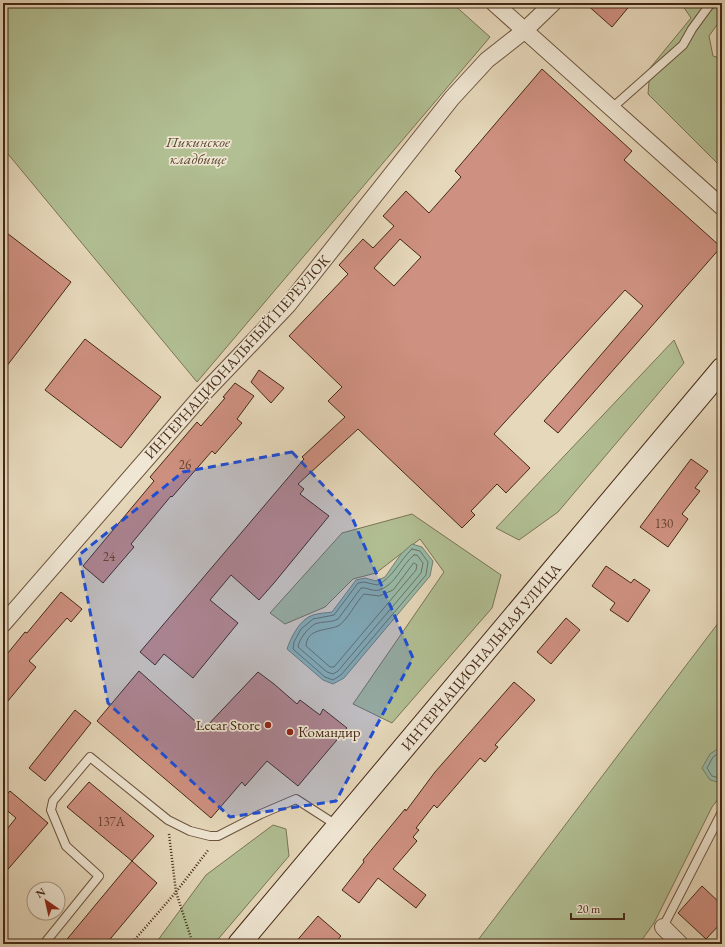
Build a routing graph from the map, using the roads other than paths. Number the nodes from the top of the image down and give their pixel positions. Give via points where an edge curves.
1 (494, 3) edge
2 (553, 3) edge
3 (711, 3) edge
4 (524, 31) junction
5 (612, 108) junction
6 (722, 208) edge
7 (722, 369) edge
8 (3, 624) edge
9 (722, 812) edge
10 (338, 826) junction
11 (663, 927) joint
12 (44, 944) edge
13 (239, 944) edge
14 (680, 944) edge

1 - 4 street
2 - 4 street, ИНТЕРНАЦИОНАЛЬНЫЙ ПЕРЕУЛОК
3 - 5 lane via 683,45
4 - 5 street
4 - 8 street, ИНТЕРНАЦИОНАЛЬНЫЙ ПЕРЕУЛОК via 487,60 452,98 288,305 203,394
5 - 6 street
7 - 10 main road, ИНТЕРНАЦИОНАЛЬНАЯ УЛИЦА
9 - 11 lane
10 - 12 lane via 296,799 218,836 190,831 168,820 90,757 52,801 51,810 66,846 99,876
10 - 13 main road, ИНТЕРНАЦИОНАЛЬНАЯ УЛИЦА
11 - 14 street

